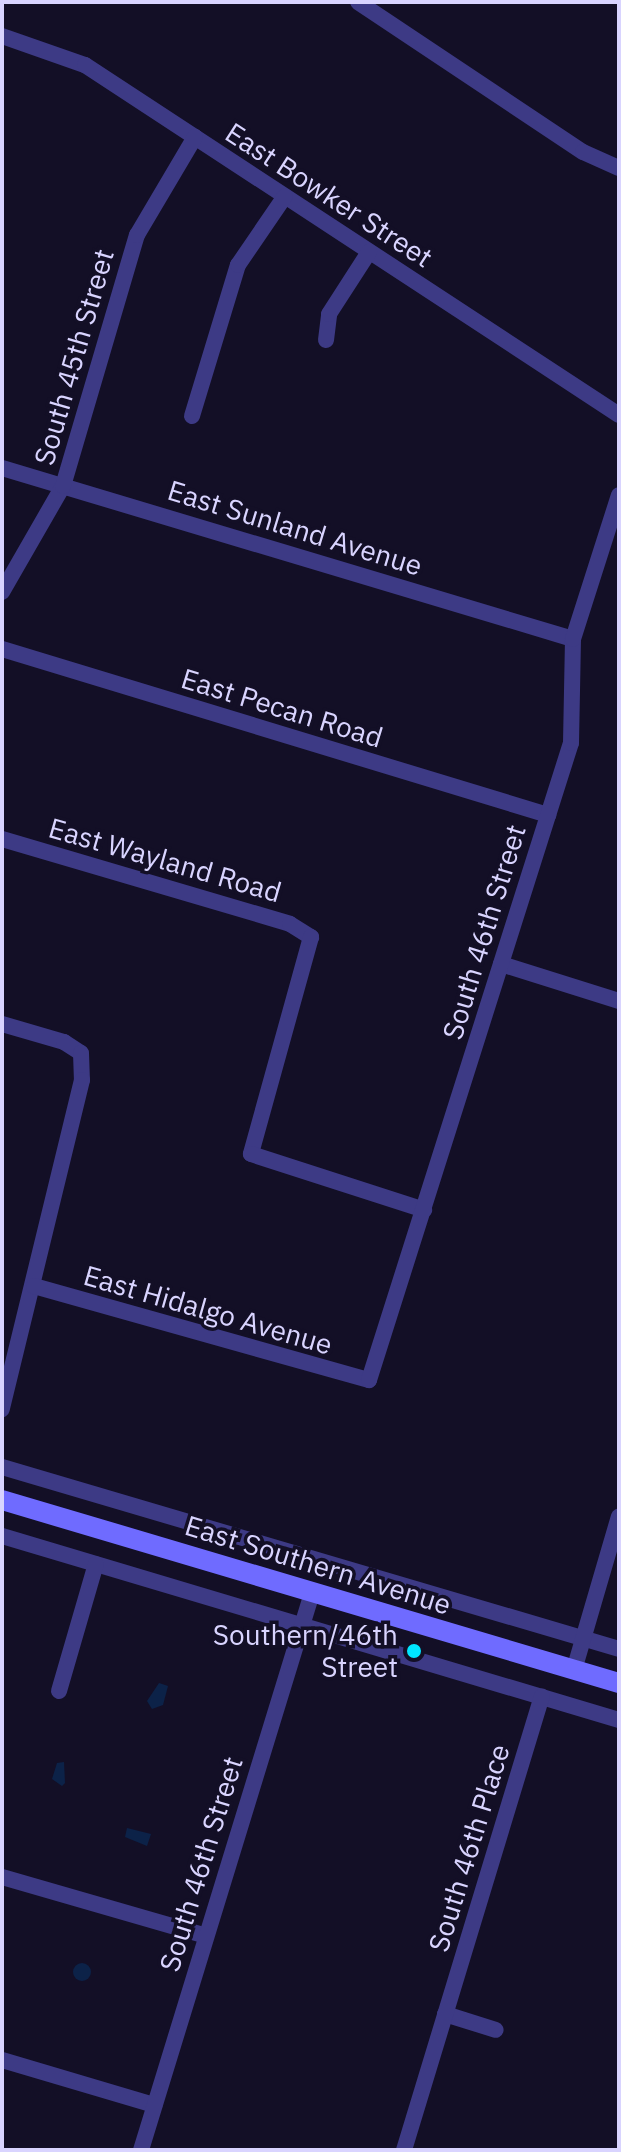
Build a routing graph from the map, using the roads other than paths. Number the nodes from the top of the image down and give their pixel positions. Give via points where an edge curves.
1 (358, 2) edge
2 (2, 36) edge
3 (195, 137) junction
4 (619, 168) edge
5 (285, 196) junction
6 (369, 252) junction
7 (326, 340) dead end
8 (619, 415) edge
9 (192, 416) dead end
10 (2, 468) edge
11 (63, 486) junction
12 (619, 495) edge
13 (2, 592) edge
14 (573, 639) junction
15 (2, 649) edge
16 (548, 815) junction
17 (2, 839) edge
18 (501, 964) junction
19 (619, 1001) edge
20 (2, 1024) edge
21 (424, 1210) junction
22 (34, 1286) junction
23 (369, 1380) joint
24 (2, 1409) edge
25 (2, 1467) edge
26 (2, 1500) edge
27 (619, 1516) edge
28 (2, 1536) edge
29 (96, 1564) junction
30 (312, 1593) junction
31 (302, 1624) junction
32 (583, 1638) junction
33 (619, 1649) edge
34 (574, 1670) junction
35 (619, 1683) edge
36 (59, 1691) dead end
37 (542, 1697) junction
38 (619, 1720) edge
39 (2, 1877) edge
40 (206, 1936) junction
41 (445, 2014) junction
42 (496, 2030) dead end
43 (2, 2060) edge
44 (154, 2105) junction
45 (141, 2150) edge
46 (404, 2150) edge

1 - 4 street via 583,152
2 - 3 street, East Bowker Street via 85,65
3 - 5 street, East Bowker Street
3 - 11 street, South 45th Street via 137,235
5 - 6 street, East Bowker Street
5 - 9 street via 238,265
6 - 7 street via 329,314
6 - 8 street, East Bowker Street
10 - 11 street, East Sunland Avenue
11 - 13 street, South 45th Street
11 - 14 street, East Sunland Avenue
12 - 14 street, South 46th Street
14 - 16 street, South 46th Street via 571,743
15 - 16 street, East Pecan Road
16 - 18 street, South 46th Street
17 - 21 street, East Wayland Road via 290,924 311,937 251,1154
18 - 19 street
18 - 21 street, South 46th Street
20 - 22 street via 64,1042 81,1053 82,1080
21 - 23 street, South 46th Street
22 - 23 street, East Hidalgo Avenue
22 - 24 street
25 - 32 street, East Southern Avenue
26 - 30 main road, East Southern Avenue
27 - 32 street
28 - 29 street
29 - 31 street
29 - 36 street
30 - 31 street, South 46th Street
30 - 34 main road, East Southern Avenue
31 - 37 street
31 - 40 street, South 46th Street
32 - 33 street, East Southern Avenue
32 - 34 street
34 - 35 main road, East Southern Avenue
37 - 38 street
37 - 41 street, South 46th Place
39 - 40 street
40 - 44 street, South 46th Street
41 - 42 street
41 - 46 street, South 46th Place
43 - 44 street
44 - 45 street, South 46th Street

